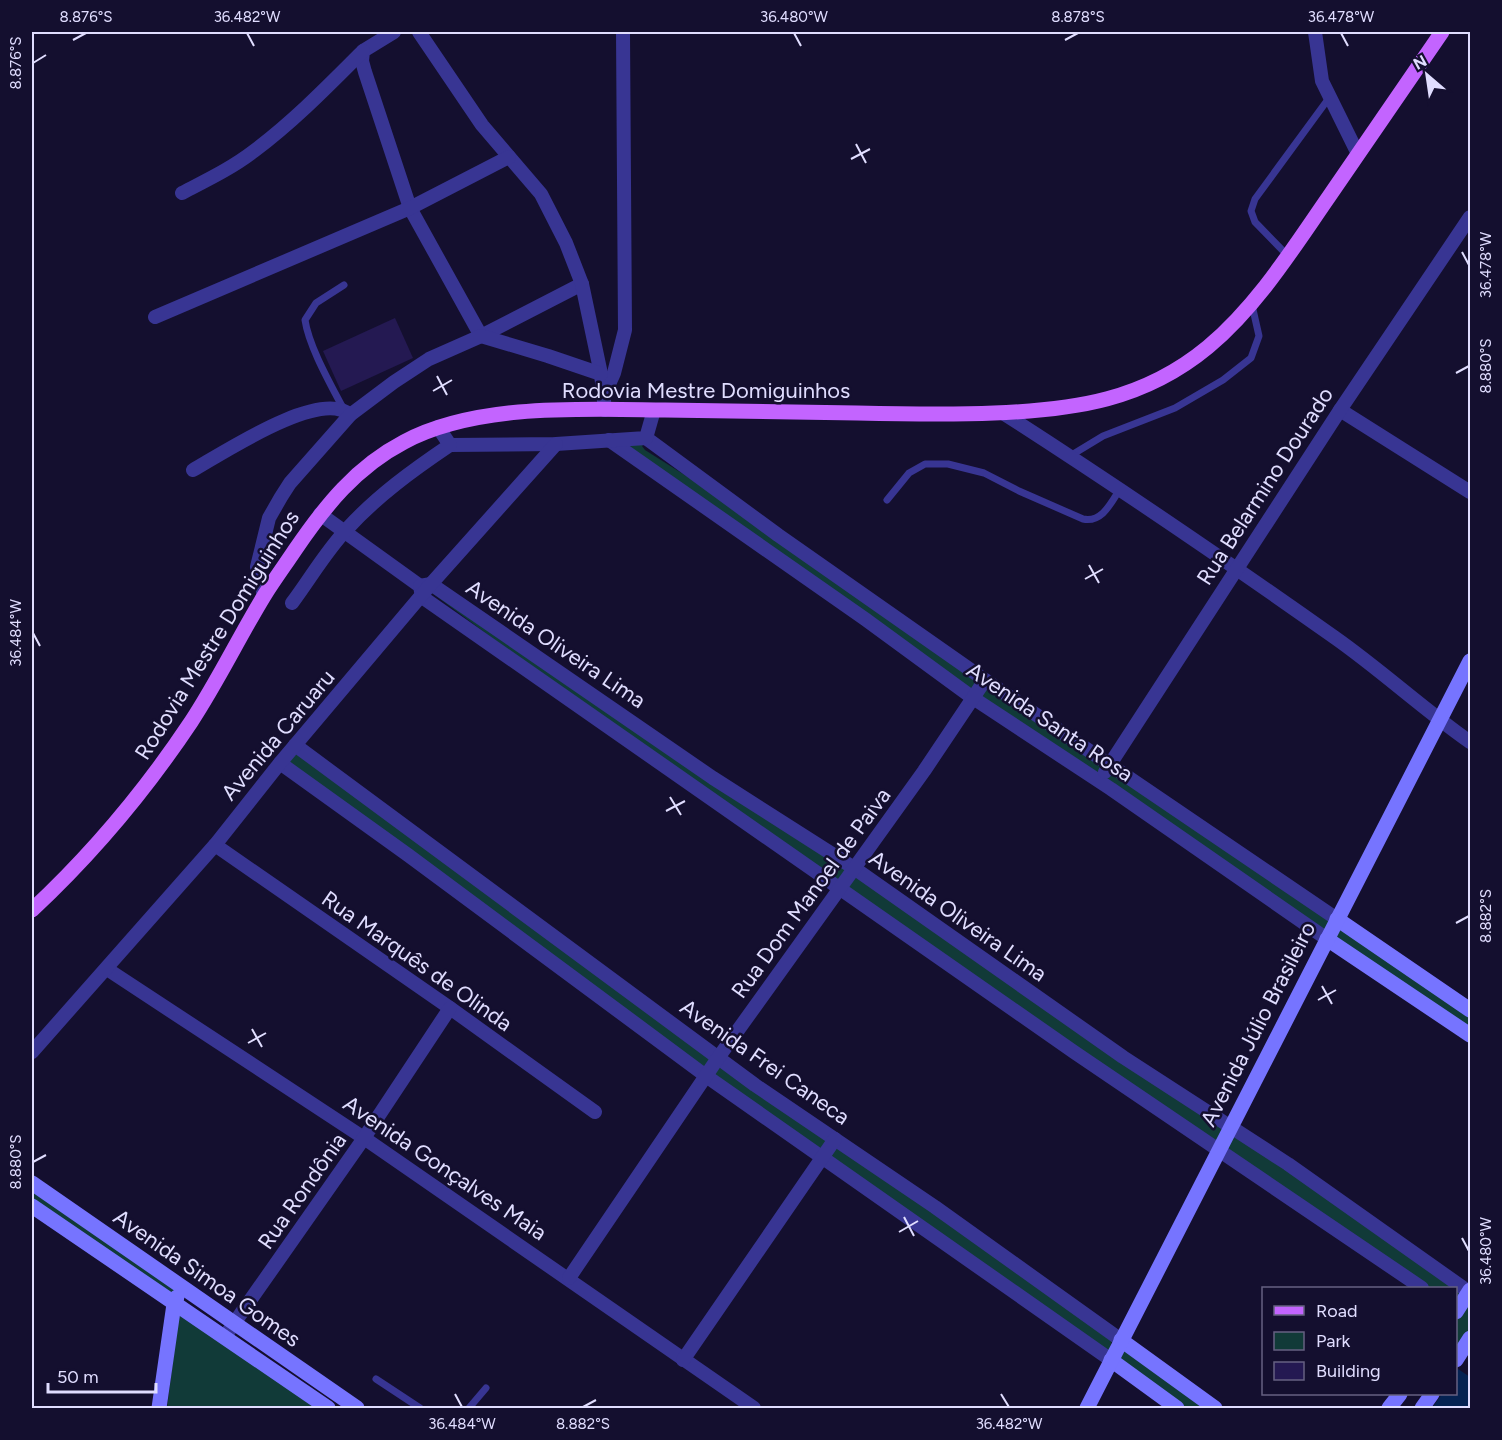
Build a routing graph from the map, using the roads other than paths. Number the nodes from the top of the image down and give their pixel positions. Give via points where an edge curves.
1 (394, 32) edge
2 (419, 32) edge
3 (623, 32) edge
4 (1315, 32) edge
5 (1442, 32) edge
6 (363, 51) junction
7 (1329, 98) junction
8 (1358, 154) junction
9 (509, 157) junction
10 (182, 193) dead end
11 (410, 208) junction
12 (1470, 217) edge
13 (1288, 256) junction
14 (582, 284) junction
15 (344, 285) dead end
16 (1252, 304) junction
17 (154, 317) dead end
18 (481, 336) junction
19 (601, 375) junction
20 (604, 403) junction
21 (654, 410) junction
22 (1340, 410) junction
23 (347, 412) junction
24 (1003, 413) junction
25 (438, 427) junction
26 (646, 438) junction
27 (609, 440) junction
28 (556, 444) junction
29 (450, 445) junction
30 (1071, 456) junction
31 (193, 470) dead end
32 (1120, 489) junction
33 (1470, 492) edge
34 (887, 500) dead end
35 (320, 514) junction
36 (345, 530) junction
37 (1236, 570) junction
38 (424, 589) junction
39 (264, 596) junction
40 (292, 603) dead end
41 (1470, 661) edge
42 (551, 665) junction
43 (540, 679) junction
44 (985, 680) junction
45 (973, 698) junction
46 (1440, 720) junction
47 (1470, 742) edge
48 (295, 745) junction
49 (280, 763) junction
50 (1109, 765) junction
51 (1099, 781) junction
52 (420, 837) junction
53 (215, 845) junction
54 (408, 855) junction
55 (854, 868) junction
56 (840, 888) junction
57 (32, 910) edge
58 (1337, 919) junction
59 (1327, 939) junction
60 (106, 969) junction
61 (450, 1008) junction
62 (1470, 1010) edge
63 (1470, 1035) edge
64 (32, 1052) edge
65 (718, 1058) junction
66 (706, 1076) junction
67 (595, 1112) dead end
68 (1230, 1128) junction
69 (364, 1138) junction
70 (835, 1139) junction
71 (1219, 1149) junction
72 (822, 1158) junction
73 (32, 1183) edge
74 (32, 1206) edge
75 (569, 1278) junction
76 (1421, 1287) edge
77 (182, 1289) junction
78 (1470, 1291) edge
79 (174, 1304) junction
80 (1457, 1310) edge
81 (230, 1330) junction
82 (1470, 1338) edge
83 (1121, 1340) junction
84 (1457, 1357) edge
85 (683, 1360) junction
86 (1111, 1360) junction
87 (376, 1379) dead end
88 (486, 1388) dead end
89 (1399, 1395) edge
90 (1431, 1395) edge
91 (159, 1408) edge
92 (328, 1408) edge
93 (357, 1408) edge
94 (420, 1408) edge
95 (469, 1408) edge
96 (754, 1408) edge
97 (1087, 1408) edge
98 (1178, 1408) edge
99 (1215, 1408) edge
100 (1389, 1408) edge
101 (1422, 1408) edge

1 - 6 street
2 - 9 street via 482,125
3 - 20 street via 625,330
4 - 7 street via 1322,81
5 - 8 main road, Rodovia Mestre Domiguinhos
6 - 10 street via 315,101 272,137 228,168
6 - 11 street via 364,72
7 - 8 street
7 - 13 lane via 1255,199 1251,212 1255,222
8 - 13 main road, Rodovia Mestre Domiguinhos
9 - 11 street
9 - 14 street via 541,194
11 - 17 street
11 - 18 street
12 - 22 street, Rua Belarmino Dourado
13 - 16 main road, Rodovia Mestre Domiguinhos
14 - 18 street
14 - 19 street
15 - 23 lane via 316,303 305,320 332,388
16 - 24 main road, Rodovia Mestre Domiguinhos via 1208,347 1162,379 1117,398 1078,407
16 - 30 lane via 1259,336 1251,358 1174,408 1103,436
18 - 19 street
18 - 23 street via 429,359
19 - 20 street
20 - 21 main road, Rodovia Mestre Domiguinhos
20 - 25 main road, Rodovia Mestre Domiguinhos
21 - 24 main road, Rodovia Mestre Domiguinhos
21 - 26 street
22 - 33 street
22 - 37 street, Rua Belarmino Dourado
23 - 31 street via 324,408 290,416
23 - 39 street via 290,483 269,518 257,567
24 - 30 street
25 - 29 street
25 - 35 main road, Rodovia Mestre Domiguinhos via 373,461 348,481
26 - 27 street
26 - 44 street, Avenida Santa Rosa
27 - 28 street
27 - 45 street, Avenida Santa Rosa
28 - 29 street
28 - 38 street, Avenida Caruaru
29 - 36 street via 382,494
30 - 32 street
32 - 34 lane via 1100,517 1092,521 984,473 948,464 925,464 909,472
32 - 37 street
35 - 36 street, Avenida Oliveira Lima
35 - 39 main road, Rodovia Mestre Domiguinhos
36 - 38 street, Avenida Oliveira Lima
36 - 40 street
37 - 46 street via 1335,638
37 - 50 street, Rua Belarmino Dourado
38 - 42 street, Avenida Oliveira Lima
38 - 43 street, Avenida Oliveira Lima
38 - 48 street, Avenida Caruaru
39 - 57 main road, Rodovia Mestre Domiguinhos via 193,719 150,782 100,842
41 - 46 main road, Avenida Júlio Brasileiro
42 - 43 street
42 - 55 street, Avenida Oliveira Lima via 713,778
43 - 56 street, Avenida Oliveira Lima
44 - 45 street, Rua Dom Manoel de Paiva
44 - 50 street, Avenida Santa Rosa
45 - 51 street, Avenida Santa Rosa
45 - 55 street, Rua Dom Manoel de Paiva
46 - 47 street
46 - 58 main road, Avenida Júlio Brasileiro
48 - 49 street, Avenida Caruaru
48 - 52 street, Avenida Frei Caneca
49 - 53 street, Avenida Caruaru
49 - 54 street, Avenida Frei Caneca
50 - 51 street, Rua Belarmino Dourado
50 - 58 street, Avenida Santa Rosa
51 - 59 street, Avenida Santa Rosa
52 - 54 street
52 - 65 street, Avenida Frei Caneca
53 - 60 street, Avenida Caruaru
53 - 61 street, Rua Marquês de Olinda
54 - 66 street, Avenida Frei Caneca
55 - 56 street, Rua Dom Manoel de Paiva
55 - 68 street, Avenida Oliveira Lima
56 - 65 street, Rua Dom Manoel de Paiva
56 - 71 street, Avenida Oliveira Lima
58 - 59 main road, Avenida Júlio Brasileiro
58 - 62 main road, Avenida Santa Rosa
59 - 63 main road, Avenida Santa Rosa
59 - 68 main road, Avenida Júlio Brasileiro
60 - 64 street, Avenida Caruaru
60 - 69 street, Avenida Gonçalves Maia
61 - 67 street, Rua Marquês de Olinda
61 - 69 street, Rua Rondônia
65 - 66 street, Rua Dom Manoel de Paiva
65 - 70 street, Avenida Frei Caneca
66 - 72 street, Avenida Frei Caneca
66 - 75 street, Rua Dom Manoel de Paiva
68 - 71 main road, Avenida Júlio Brasileiro
68 - 78 street, Avenida Oliveira Lima
69 - 75 street, Avenida Gonçalves Maia
69 - 81 street, Rua Rondônia
70 - 72 street
70 - 83 street, Avenida Frei Caneca
71 - 76 street, Avenida Oliveira Lima
71 - 83 main road, Avenida Júlio Brasileiro
72 - 85 street
72 - 86 street, Avenida Frei Caneca
73 - 77 main road, Avenida Simoa Gomes
74 - 79 main road, Avenida Simoa Gomes
75 - 85 street, Avenida Gonçalves Maia
77 - 79 main road
77 - 81 main road, Avenida Simoa Gomes
78 - 80 main road
79 - 81 main road, Avenida Simoa Gomes
79 - 91 main road
81 - 92 main road, Avenida Simoa Gomes
81 - 93 main road, Avenida Simoa Gomes
82 - 84 main road
83 - 86 main road, Avenida Júlio Brasileiro
83 - 99 main road, Avenida Frei Caneca
85 - 96 street, Avenida Gonçalves Maia
86 - 97 main road, Avenida Júlio Brasileiro
86 - 98 main road, Avenida Frei Caneca
87 - 94 lane
88 - 95 lane
89 - 100 main road
90 - 101 main road

